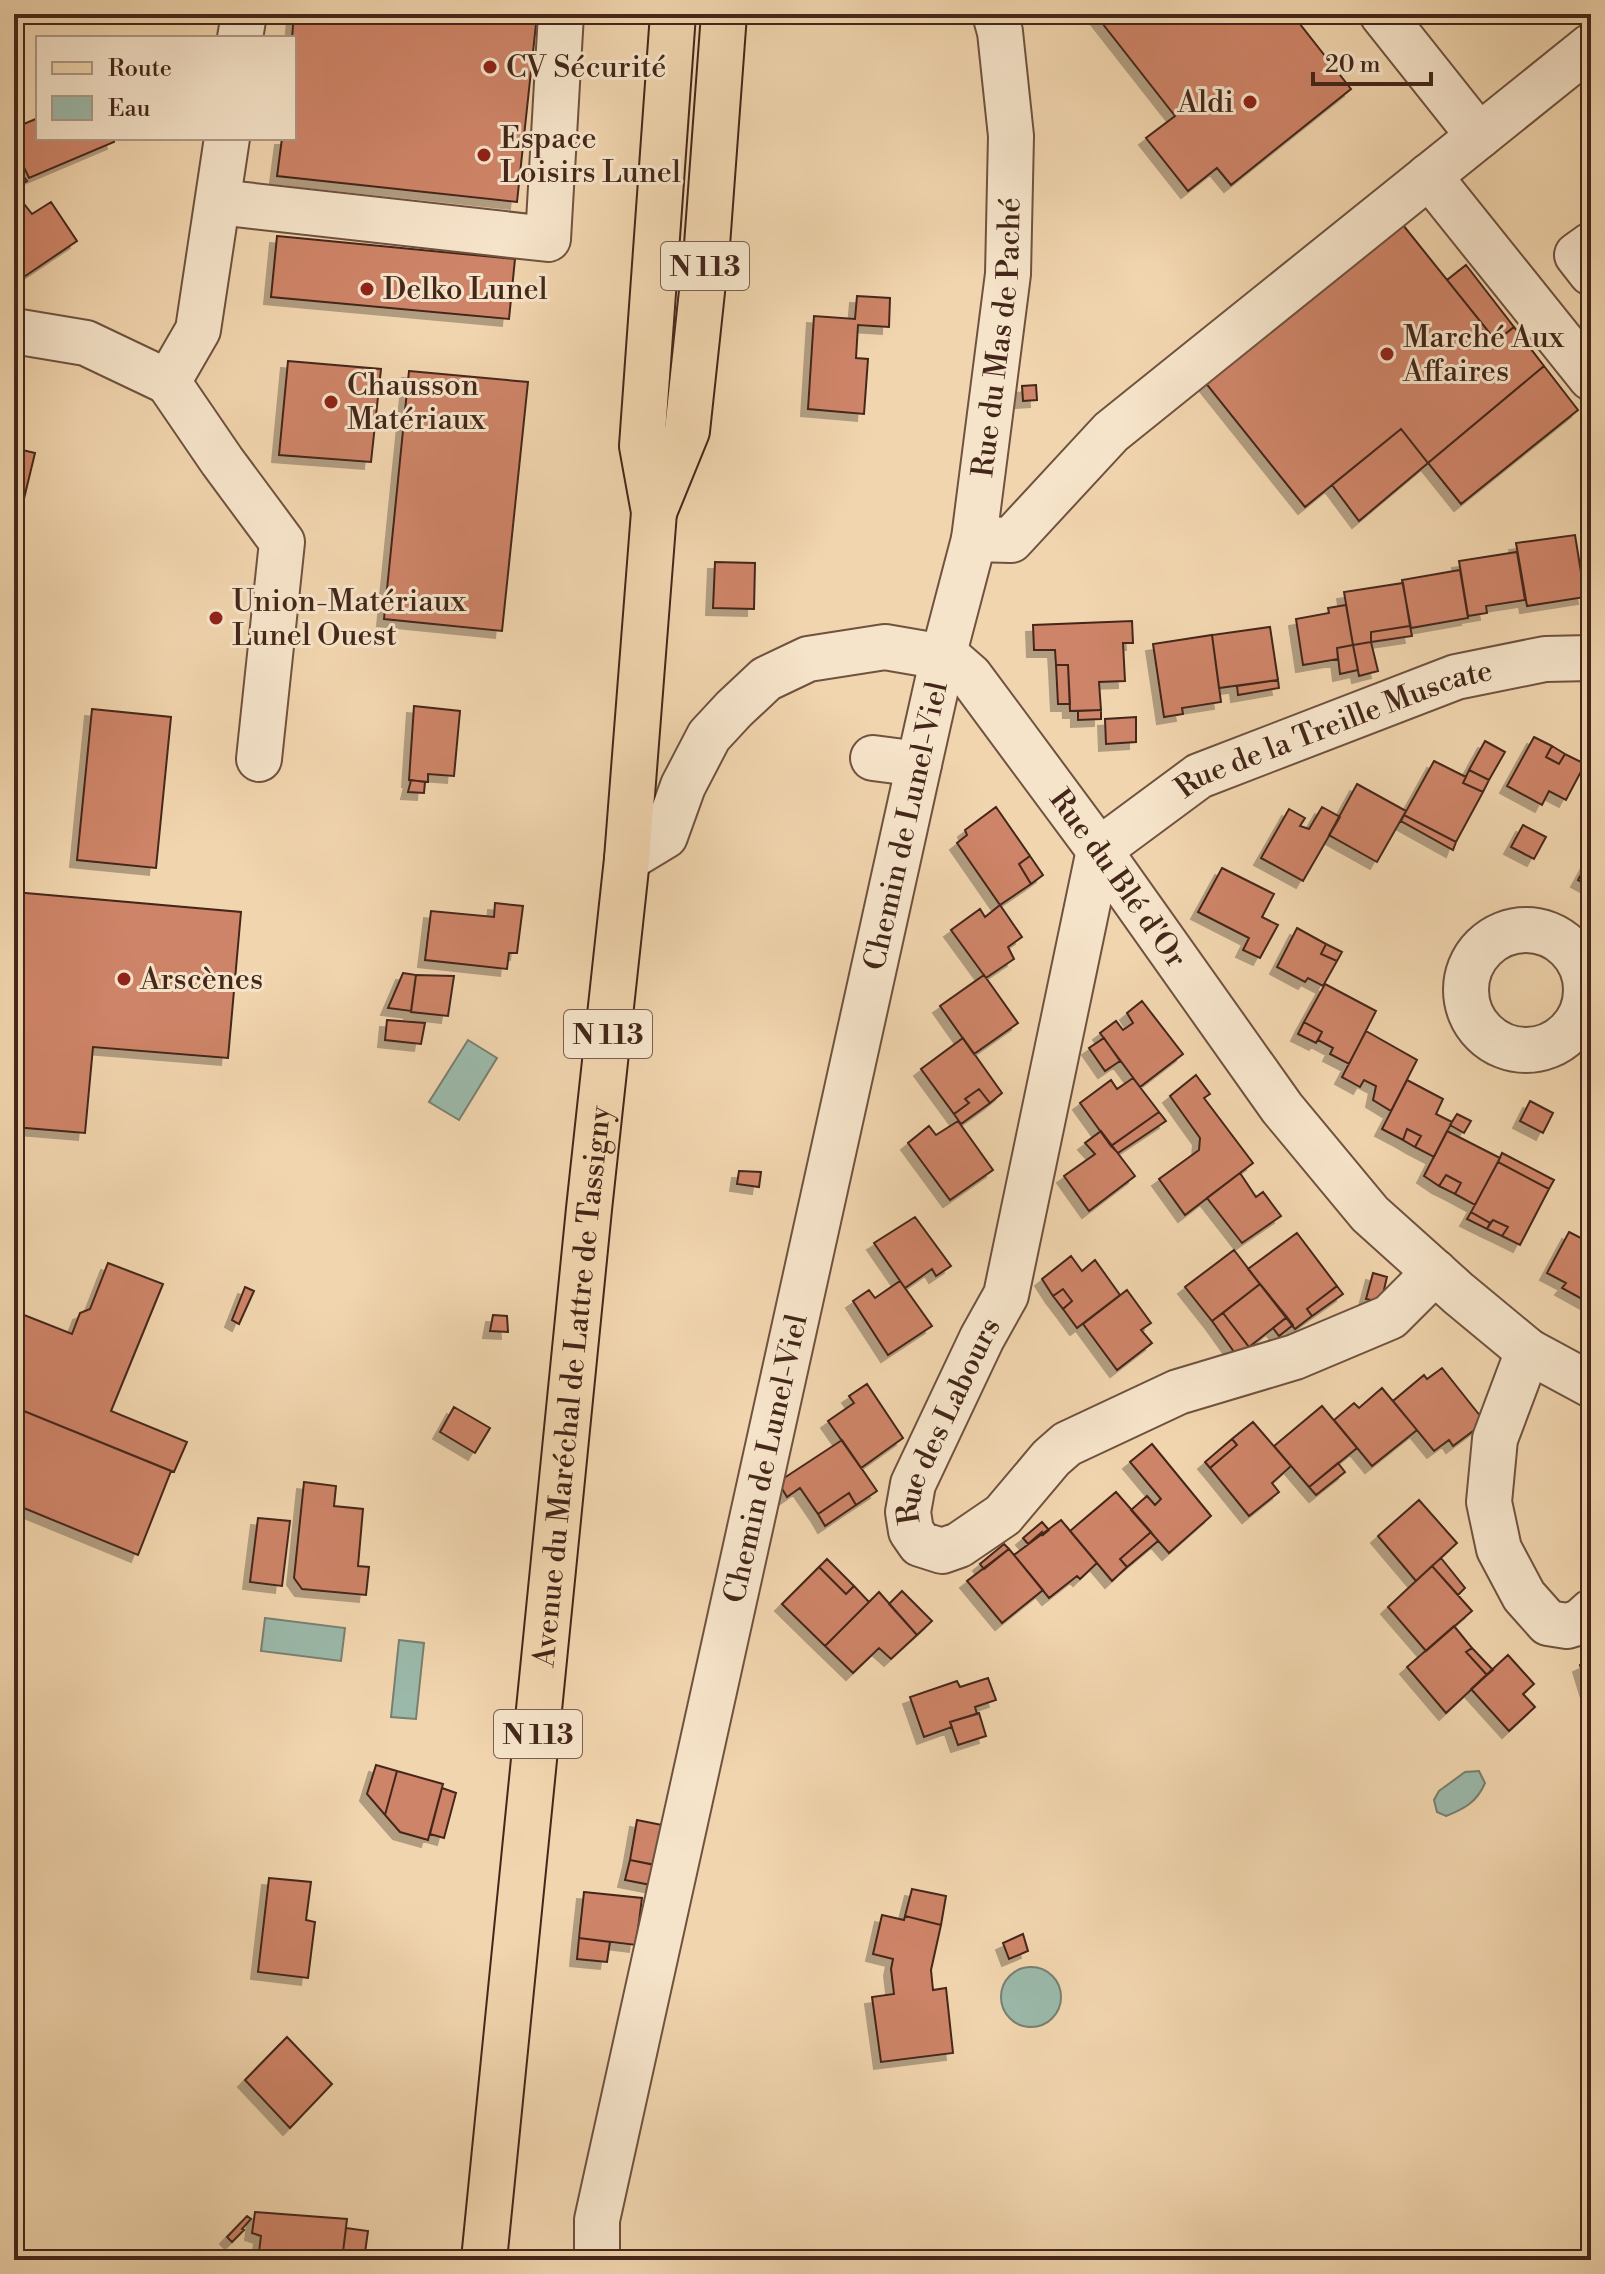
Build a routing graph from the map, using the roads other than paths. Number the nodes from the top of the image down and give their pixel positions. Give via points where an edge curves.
1 (244, 14) edge
2 (561, 14) edge
3 (673, 14) edge
4 (724, 14) edge
5 (995, 14) edge
6 (1382, 14) edge
7 (240, 36) edge
8 (1591, 46) edge
9 (1479, 136) junction
10 (227, 140) edge
11 (1429, 176) junction
12 (218, 202) junction
13 (1591, 245) edge
14 (1591, 273) edge
15 (14, 331) edge
16 (1591, 378) edge
17 (168, 382) junction
18 (654, 512) junction
19 (974, 539) junction
20 (943, 657) junction
21 (1591, 658) edge
22 (873, 758) dead end
23 (259, 759) dead end
24 (919, 764) junction
25 (1099, 850) junction
26 (627, 859) junction
27 (1435, 1272) junction
28 (1528, 1351) junction
29 (1591, 1385) edge
30 (1591, 1612) edge
31 (484, 2260) edge
32 (597, 2260) edge

1 - 7 street
2 - 12 street via 548,239
3 - 18 main road, Avenue du Maréchal de Lattre de Tassigny / N 113 via 642,446
4 - 18 main road, Avenue du Maréchal de Lattre de Tassigny / N 113 via 687,431
5 - 19 street, Rue du Mas de Paché via 1011,136 1008,274
6 - 9 street
8 - 9 street
9 - 11 street
10 - 12 street
11 - 16 street
11 - 19 street via 1111,432 1011,540
12 - 17 street via 198,330
13 - 14 street via 1577,255
15 - 17 street via 86,343
17 - 23 street via 282,542
18 - 26 main road, Avenue du Maréchal de Lattre de Tassigny / N 113
19 - 20 street, Rue du Mas de Paché
20 - 24 street, Chemin de Lunel-Viel
20 - 25 street, Rue du Blé d'Or via 970,676
20 - 26 street, Rue du Blé d'Or via 885,647 808,659 766,679 709,736 665,836
21 - 25 street, Rue de la Treille Muscate via 1545,659 1456,677 1199,776
22 - 24 street
24 - 32 street, Chemin de Lunel-Viel via 597,2220
25 - 27 street, Rue du Blé d'Or via 1282,1108 1370,1214
25 - 27 street, Rue des Labours via 1006,1295 913,1484 909,1522 920,1544 942,1551 959,1545 1003,1515 1067,1444 1178,1392 1295,1357 1390,1317
26 - 31 main road, Avenue du Maréchal de Lattre de Tassigny / N 113
27 - 28 street, Rue du Blé d'Or
28 - 29 street, Rue du Blé d'Or
28 - 30 street via 1495,1439 1489,1502 1499,1549 1524,1596 1548,1623 1567,1626

